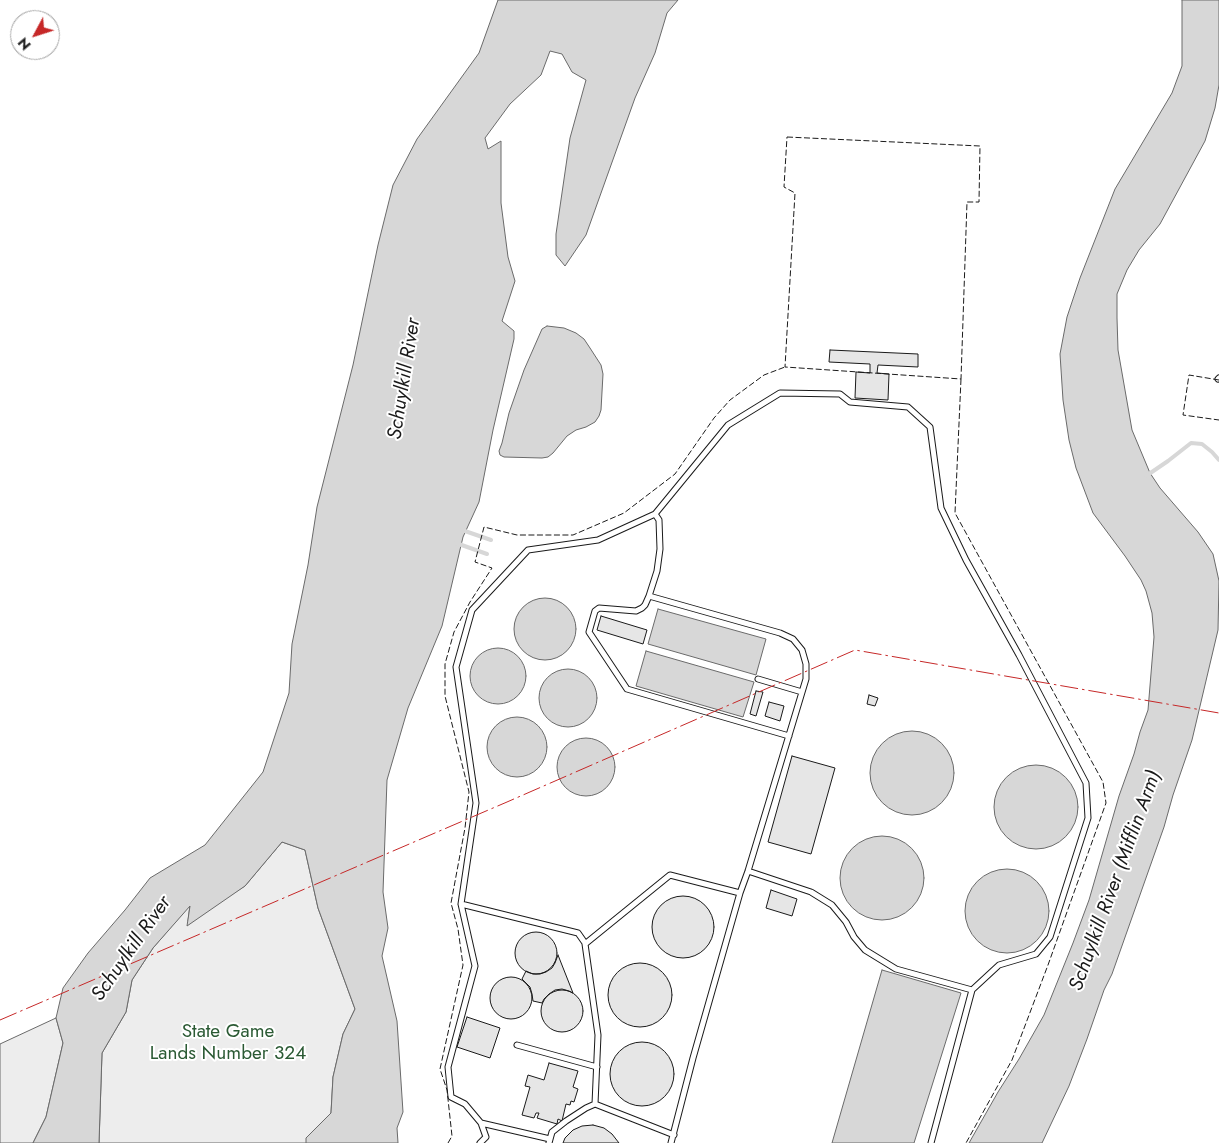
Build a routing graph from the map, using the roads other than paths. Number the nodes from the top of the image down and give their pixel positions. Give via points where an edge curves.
1 (655, 514) junction
2 (649, 596) junction
3 (758, 679) dead end
4 (802, 692) junction
5 (789, 736) junction
6 (748, 871) junction
7 (740, 893) junction
8 (461, 904) junction
9 (585, 943) junction
10 (972, 990) junction
11 (517, 1045) dead end
12 (597, 1068) junction
13 (595, 1104) junction
14 (482, 1123) junction
15 (674, 1135) junction
16 (549, 1141) edge
17 (480, 1143) edge
18 (671, 1143) edge
19 (931, 1143) edge

1 - 2 lane via 659,520 660,549
1 - 8 lane via 598,540 528,550 472,610 456,667 476,803
1 - 10 lane via 728,425 780,393 840,394 850,402 908,407 930,427 941,508 1086,783 1088,818 1050,937 1036,954 998,965
2 - 4 lane via 793,639 802,650 806,664
2 - 5 lane via 645,605 636,611 600,608 595,611 589,632 627,689
3 - 4 lane
4 - 5 lane
5 - 6 lane
6 - 7 lane
6 - 10 lane via 811,892 832,905 866,950 896,969
7 - 9 lane via 670,875
7 - 15 lane
8 - 9 lane via 578,933
8 - 14 lane via 475,966 448,1067 451,1097 465,1104
9 - 12 lane via 598,1035
10 - 19 lane
11 - 12 lane
12 - 13 lane
13 - 15 lane
13 - 16 lane via 552,1132
14 - 16 lane
14 - 17 lane via 486,1137
15 - 18 lane

